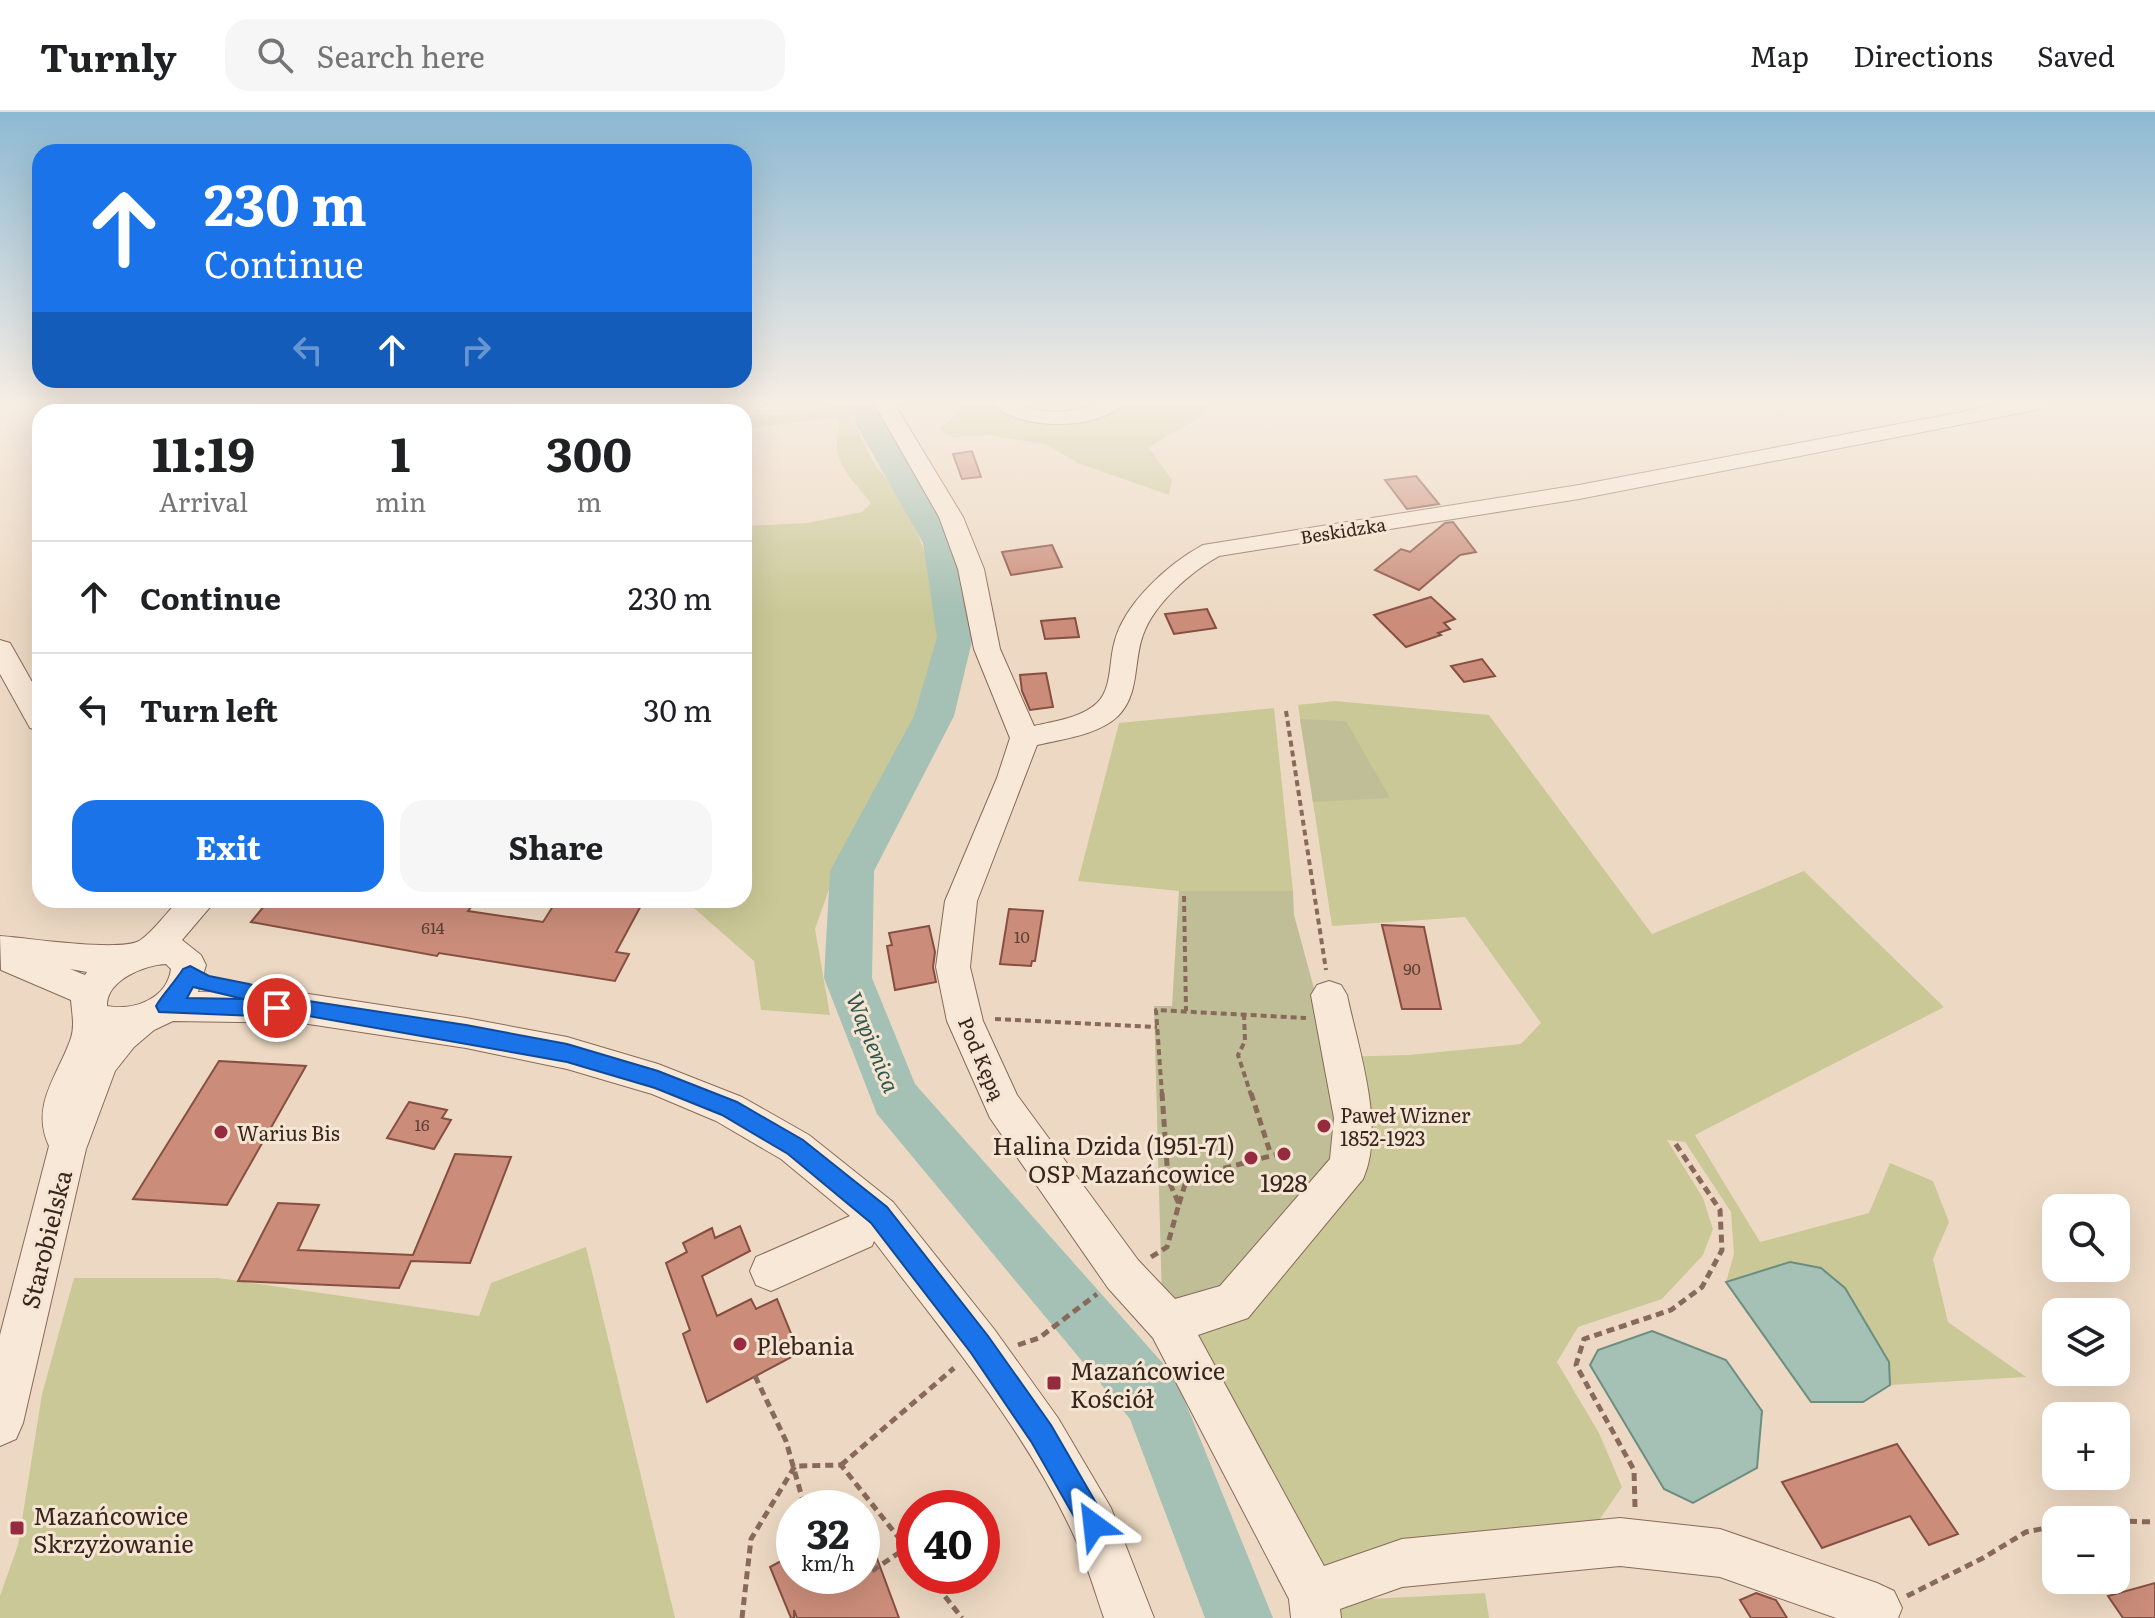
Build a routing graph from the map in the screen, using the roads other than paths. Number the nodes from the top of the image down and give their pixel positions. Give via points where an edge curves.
1 (925, 473) edge
2 (1676, 473) edge
3 (0, 649) edge
4 (32, 707) edge
5 (1025, 738) junction
6 (191, 908) edge
7 (208, 908) edge
8 (0, 951) edge
9 (141, 954) junction
10 (187, 966) junction
11 (1329, 995) road end
12 (92, 1005) junction
13 (302, 1008) junction
14 (154, 1013) junction
15 (67, 1149) junction
16 (858, 1232) dead end
17 (771, 1271) dead end
18 (1168, 1323) junction
19 (0, 1423) edge
20 (1314, 1606) edge
21 (1877, 1608) road end
22 (1129, 1618) edge

1 - 5 street via 951,517 971,569 987,649
2 - 5 street, Beskidzka via 1212,550 1198,556 1137,622 1115,701 1105,713
3 - 4 street
5 - 18 street, Pod Kępą via 961,901 953,967 964,1017 1003,1106 1123,1274
6 - 9 street
7 - 10 street, Starobielska via 187,940
8 - 9 street via 104,961
8 - 12 street
9 - 10 street via 164,950
9 - 12 street via 105,974
10 - 13 street via 204,984
10 - 14 street, Starobielska via 178,996
11 - 18 street via 1353,1118 1349,1166 1233,1303
12 - 14 street via 114,1024
12 - 15 street via 88,1039 63,1090 60,1122
13 - 14 street
13 - 22 street via 567,1053 658,1080 729,1109 795,1147 879,1215 979,1344 1042,1434 1094,1525
14 - 15 street, Starobielska via 121,1036 100,1063
15 - 19 street, Starobielska
16 - 17 street
18 - 20 street, Pod Kępą
20 - 21 street via 1402,1563 1620,1542 1720,1553

